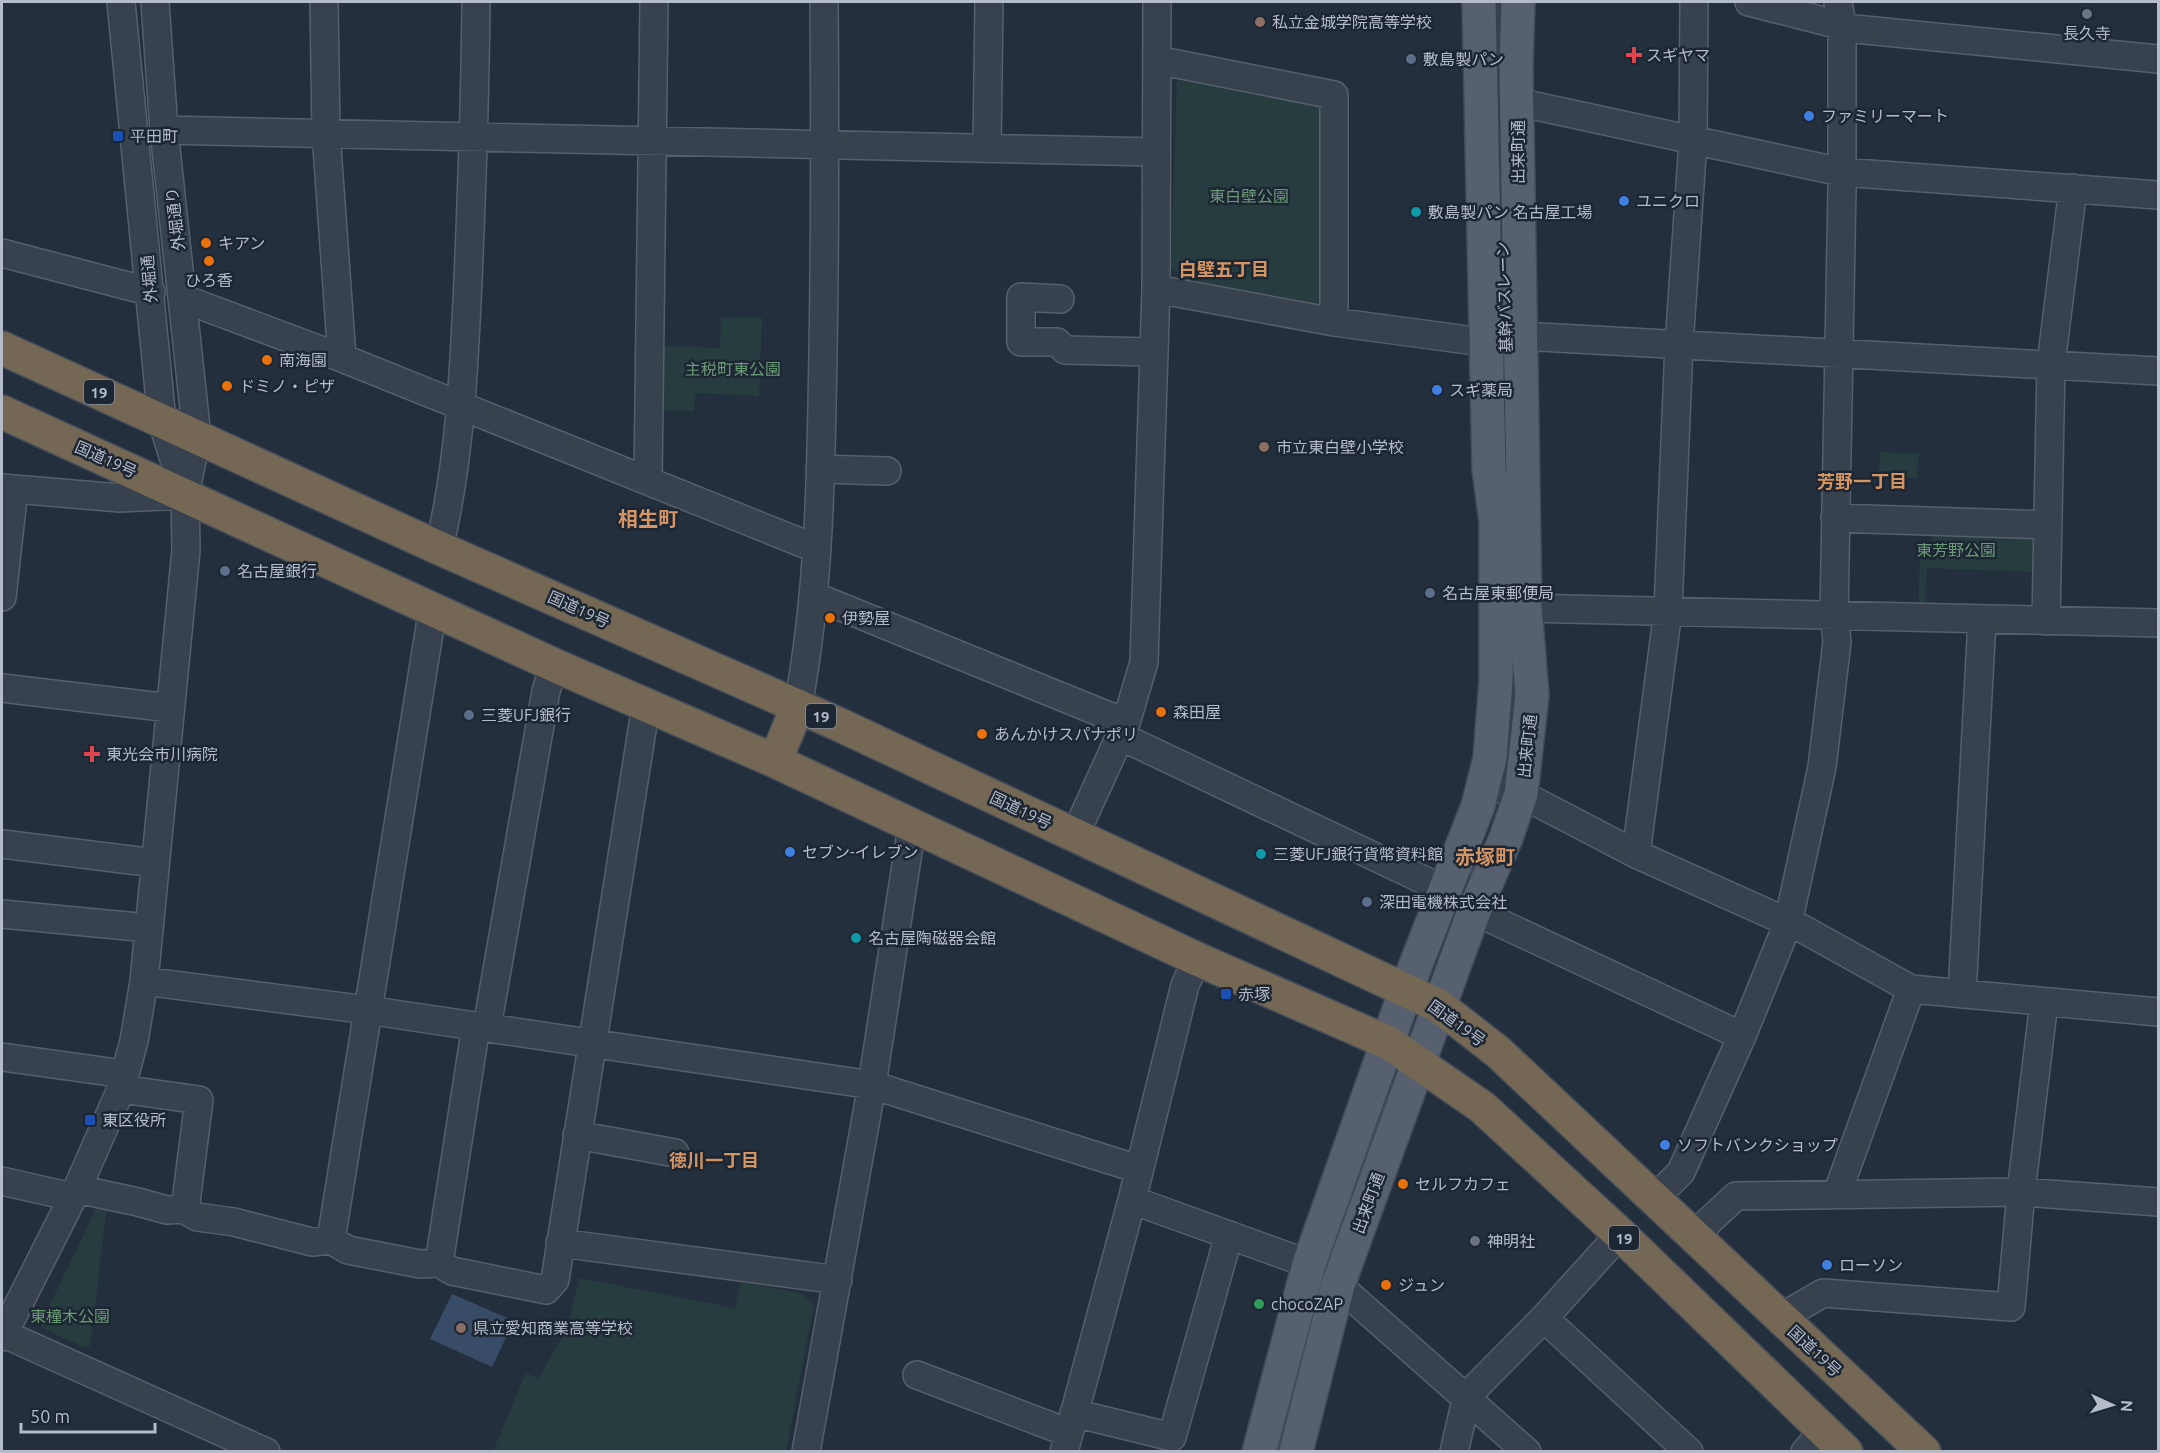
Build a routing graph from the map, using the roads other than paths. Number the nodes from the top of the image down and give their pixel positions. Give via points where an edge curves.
1 (122, 2) edge
2 (154, 2) edge
3 (324, 2) edge
4 (476, 2) edge
5 (654, 2) edge
6 (824, 2) edge
7 (990, 2) edge
8 (1157, 2) edge
9 (1479, 2) edge
10 (1497, 2) edge
11 (1508, 2) edge
12 (1518, 2) edge
13 (1694, 2) edge
14 (1749, 2) edge
15 (1840, 14) edge
16 (2158, 59) edge
17 (1157, 60) junction
18 (1516, 66) junction
19 (1517, 102) junction
20 (164, 130) junction
21 (326, 133) junction
22 (474, 135) junction
23 (653, 139) junction
24 (1693, 141) junction
25 (826, 143) junction
26 (987, 147) junction
27 (1155, 152) junction
28 (1841, 172) junction
29 (2073, 188) junction
30 (2158, 195) edge
31 (2, 253) edge
32 (1156, 289) junction
33 (150, 292) junction
34 (184, 299) junction
35 (1060, 299) dead end
36 (1334, 322) junction
37 (1504, 339) junction
38 (1679, 345) junction
39 (2, 348) edge
40 (1153, 352) junction
41 (1839, 354) junction
42 (342, 358) junction
43 (2051, 364) junction
44 (2158, 371) edge
45 (463, 406) junction
46 (2, 412) edge
47 (162, 421) junction
48 (197, 436) junction
49 (820, 469) junction
50 (887, 471) dead end
51 (648, 481) junction
52 (8, 488) edge
53 (185, 495) junction
54 (1835, 518) junction
55 (2047, 525) junction
56 (439, 548) junction
57 (817, 549) junction
58 (814, 596) junction
59 (2, 597) edge
60 (433, 608) junction
61 (1668, 611) junction
62 (1834, 614) junction
63 (1982, 620) junction
64 (2046, 621) junction
65 (1526, 623) junction
66 (2158, 623) edge
67 (554, 665) junction
68 (2, 688) edge
69 (646, 705) junction
70 (798, 706) junction
71 (170, 708) junction
72 (1123, 729) junction
73 (775, 761) junction
74 (1521, 794) junction
75 (912, 826) junction
76 (1075, 835) junction
77 (2, 844) edge
78 (1636, 854) junction
79 (155, 863) junction
80 (1447, 891) junction
81 (1474, 911) junction
82 (2, 914) edge
83 (1788, 923) junction
84 (148, 928) junction
85 (1197, 959) junction
86 (144, 981) junction
87 (1911, 989) junction
88 (1406, 990) junction
89 (1962, 994) junction
90 (2044, 1002) junction
91 (1439, 1006) junction
92 (367, 1010) junction
93 (2158, 1012) edge
94 (482, 1027) junction
95 (1742, 1036) junction
96 (1389, 1043) junction
97 (591, 1044) junction
98 (2, 1057) edge
99 (1419, 1062) junction
100 (122, 1082) junction
101 (872, 1085) junction
102 (577, 1135) junction
103 (675, 1153) dead end
104 (1138, 1169) junction
105 (2, 1181) edge
106 (2021, 1192) junction
107 (75, 1193) junction
108 (1837, 1194) junction
109 (1654, 1199) junction
110 (1132, 1200) junction
111 (2158, 1202) edge
112 (185, 1210) junction
113 (1620, 1234) junction
114 (1229, 1235) junction
115 (1693, 1236) junction
116 (332, 1240) junction
117 (560, 1243) junction
118 (439, 1263) junction
119 (1309, 1264) junction
120 (838, 1280) junction
121 (1338, 1285) junction
122 (1544, 1318) junction
123 (1780, 1318) junction
124 (2, 1335) edge
125 (917, 1375) dead end
126 (1467, 1396) junction
127 (1069, 1432) edge
128 (1825, 1445) edge
129 (266, 1452) edge
130 (806, 1452) edge
131 (1259, 1452) edge
132 (1296, 1452) edge
133 (1454, 1452) edge
134 (1527, 1452) edge
135 (1689, 1452) edge
136 (1924, 1452) edge

1 - 33 street, 外堀通
2 - 20 street, 外堀通り
3 - 21 street
4 - 22 street
5 - 23 street
6 - 25 street
7 - 26 street
8 - 17 street
9 - 37 main road, 出来町通
10 - 37 street, 基幹バスレーン
11 - 18 street
12 - 18 main road, 出来町通
13 - 24 street
14 - 15 street
15 - 16 street via 1855,29
15 - 28 street
17 - 27 street
17 - 36 street via 1334,95
18 - 19 main road, 出来町通
19 - 24 street
19 - 37 main road, 出来町通
20 - 21 street
20 - 34 street, 外堀通り
21 - 22 street
21 - 42 street
22 - 23 street
22 - 45 street
23 - 25 street
23 - 51 street
24 - 28 street
24 - 38 street
25 - 26 street
25 - 49 street
26 - 27 street
27 - 32 street
28 - 29 street
28 - 41 street
29 - 30 street
29 - 43 street
31 - 33 street
32 - 36 street
32 - 40 street
33 - 47 street, 外堀通
34 - 42 street
34 - 48 street, 外堀通り
35 - 40 street via 1022,297 1021,342 1057,342 1065,350
36 - 37 street
37 - 38 street
37 - 65 main road, 出来町通
37 - 80 main road, 出来町通 via 1489,470 1496,520 1496,681 1490,758 1478,806
38 - 41 street
38 - 61 street
39 - 47 highway, 国道19号 / 19
40 - 72 street via 1144,662
41 - 43 street
41 - 54 street
42 - 45 street
43 - 44 street
43 - 55 street
45 - 51 street
45 - 56 street
46 - 53 highway, 国道19号 / 19
47 - 48 highway, 国道19号 / 19
47 - 53 street, 外堀通
48 - 53 street
48 - 56 highway, 国道19号 / 19
49 - 50 street
49 - 57 street
51 - 57 street
52 - 53 street via 120,498
52 - 59 street
53 - 60 highway, 国道19号 / 19
53 - 71 street via 186,550
54 - 55 street
54 - 62 street
55 - 64 street
56 - 70 highway, 国道19号 / 19
57 - 58 street
58 - 70 street
58 - 72 street
60 - 67 highway, 国道19号 / 19
60 - 92 street
61 - 62 street
61 - 65 street
61 - 78 street
62 - 63 street
62 - 83 street via 1837,642 1822,767
63 - 64 street
63 - 89 street
64 - 66 street
65 - 74 main road, 出来町通 via 1532,695
65 - 91 street via 1506,757 1445,936
67 - 69 highway, 国道19号 / 19
67 - 94 street
68 - 71 street
69 - 73 highway, 国道19号 / 19
69 - 97 street
70 - 73 highway
70 - 76 highway, 国道19号 / 19
71 - 79 street
72 - 76 street
72 - 80 street
73 - 75 highway, 国道19号 / 19
74 - 78 street
74 - 81 main road, 出来町通
75 - 85 highway, 国道19号 / 19
75 - 101 street
76 - 88 highway, 国道19号 / 19
77 - 79 street
78 - 83 street
79 - 84 street
80 - 88 main road, 出来町通
81 - 91 main road, 出来町通
81 - 95 street
82 - 84 street
83 - 87 street
83 - 95 street
84 - 86 street
85 - 96 highway, 国道19号 / 19
85 - 104 street via 1185,985
86 - 92 street
86 - 100 street
87 - 89 street
87 - 108 street
88 - 91 highway, 国道19号 / 19
88 - 96 main road, 出来町通
89 - 90 street
90 - 93 street
90 - 106 street
91 - 99 main road, 出来町通
91 - 109 highway, 国道19号 / 19 via 1498,1052
92 - 94 street
92 - 116 street
94 - 97 street
94 - 118 street
95 - 109 street via 1681,1172
96 - 99 highway, 国道19号 / 19
96 - 119 main road, 出来町通
97 - 101 street
97 - 102 street
98 - 100 street
99 - 113 highway, 国道19号 / 19 via 1482,1107
99 - 121 main road, 出来町通
100 - 107 street
100 - 112 street via 199,1100
101 - 104 street
101 - 120 street
102 - 103 street
102 - 117 street
104 - 110 street
105 - 107 street
106 - 108 street
106 - 111 street
106 - 123 street via 2011,1306 1823,1293
107 - 112 street
107 - 124 street
108 - 115 street via 1737,1196
109 - 115 highway, 国道19号 / 19
110 - 114 street
110 - 127 street
112 - 116 street via 197,1217 312,1242
113 - 122 street
113 - 128 highway, 国道19号 / 19
114 - 119 street
114 - 127 street via 1172,1437
115 - 123 highway, 国道19号 / 19
116 - 118 street via 348,1250 420,1264
117 - 118 street via 555,1280 546,1290 452,1271
117 - 120 street
119 - 131 main road, 出来町通
120 - 130 street
121 - 126 street
121 - 132 main road, 出来町通
122 - 126 street
122 - 135 street
123 - 136 highway, 国道19号 / 19
124 - 129 street
125 - 127 street
126 - 133 street
126 - 134 street

